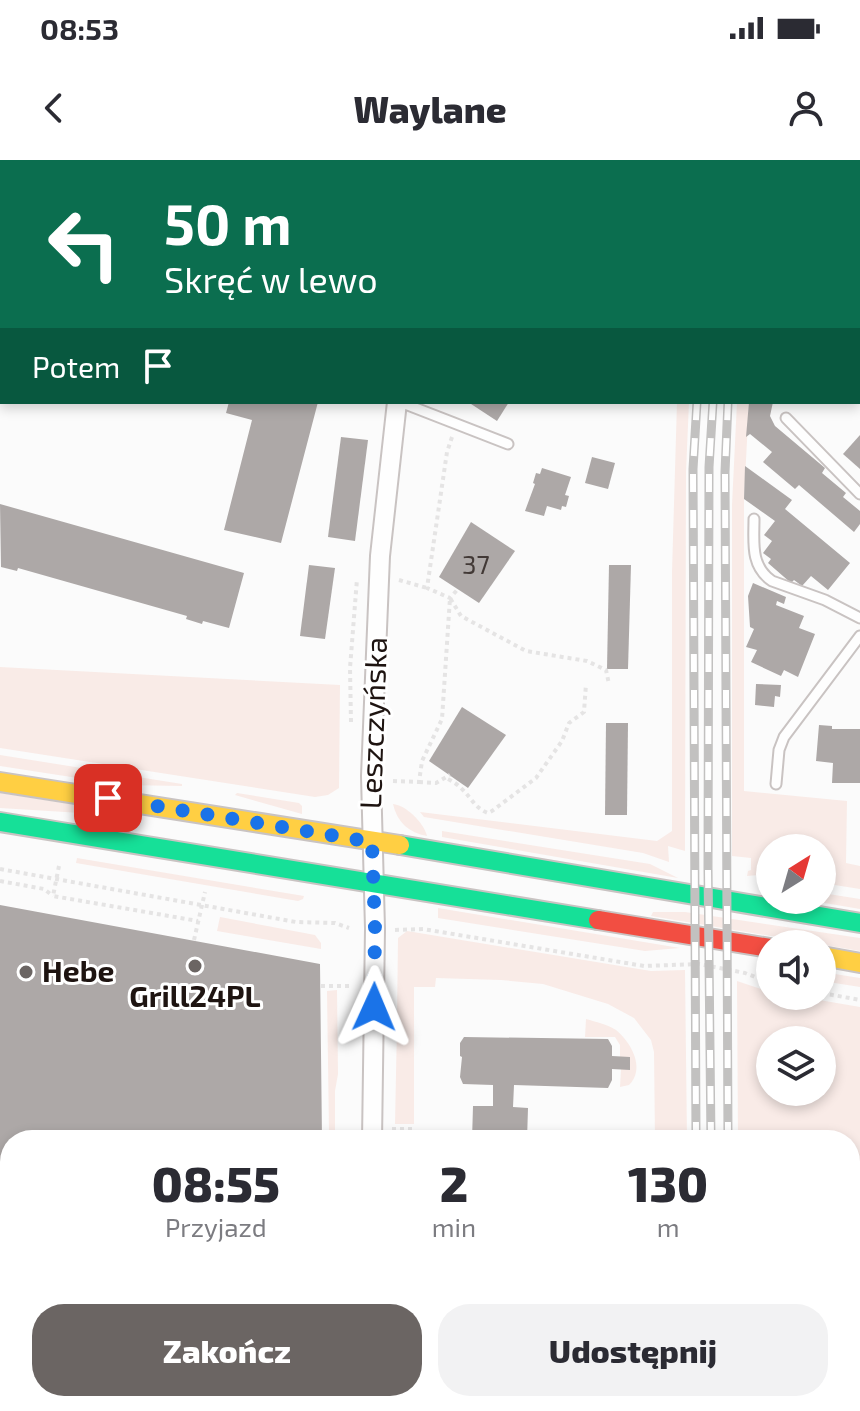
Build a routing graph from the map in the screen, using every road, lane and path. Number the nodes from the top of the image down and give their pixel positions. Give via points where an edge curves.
1 (399, 404) edge
2 (405, 404) edge
3 (786, 418) dead end
4 (458, 423) junction
5 (508, 444) dead end
6 (860, 494) edge
7 (754, 519) dead end
8 (399, 580) dead end
9 (427, 588) junction
10 (458, 589) dead end
11 (450, 598) junction
12 (860, 618) edge
13 (860, 636) edge
14 (586, 684) dead end
15 (609, 684) dead end
16 (393, 781) dead end
17 (0, 782) edge
18 (419, 782) junction
19 (776, 784) dead end
20 (0, 822) edge
21 (372, 842) junction
22 (59, 866) dead end
23 (0, 869) edge
24 (56, 879) junction
25 (0, 881) edge
26 (374, 884) junction
27 (205, 892) dead end
28 (53, 896) junction
29 (202, 905) junction
30 (198, 921) junction
31 (860, 923) edge
32 (349, 928) dead end
33 (395, 930) dead end
34 (194, 940) dead end
35 (756, 946) edge
36 (836, 959) edge
37 (860, 963) edge
38 (756, 977) edge
39 (321, 986) dead end
40 (350, 986) dead end
41 (836, 996) edge
42 (860, 1000) edge
43 (392, 1129) dead end
44 (415, 1129) dead end
45 (372, 1130) edge

1 - 21 street, Leszczyńska via 380,556
2 - 4 lane
3 - 6 lane
4 - 5 lane
4 - 9 path via 447,452
7 - 12 lane via 755,559 764,576
8 - 9 path
9 - 11 path
10 - 11 path
11 - 15 path via 461,616 526,651 587,661 606,670
11 - 18 path via 442,719 422,761
13 - 19 lane via 784,737
14 - 18 path via 584,712 569,723 536,778 492,811 479,809 449,777
16 - 18 path
17 - 21 main road
20 - 26 main road
21 - 26 street, Leszczyńska
21 - 31 main road
22 - 24 path
23 - 24 path
24 - 28 path
24 - 29 path
25 - 28 path via 44,889
26 - 35 main road
26 - 45 street, Leszczyńska
27 - 29 path
28 - 30 path
29 - 30 path
29 - 32 path
30 - 34 path
33 - 38 path via 423,929 644,966 699,964
36 - 37 main road
39 - 40 path
41 - 42 path
43 - 44 path

